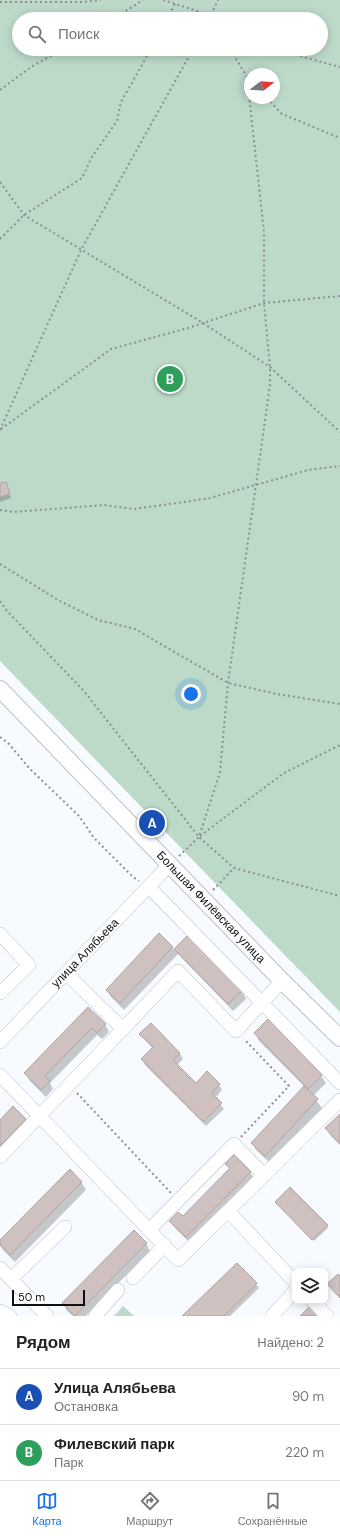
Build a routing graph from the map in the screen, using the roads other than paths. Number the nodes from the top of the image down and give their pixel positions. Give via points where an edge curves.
1 (2, 695) edge
2 (175, 860) junction
3 (149, 887) junction
4 (0, 934) edge
5 (66, 973) junction
6 (282, 981) junction
7 (0, 993) edge
8 (262, 1003) junction
9 (123, 1029) junction
10 (340, 1038) edge
11 (0, 1042) edge
12 (0, 1075) edge
13 (340, 1084) edge
14 (340, 1100) edge
15 (39, 1117) junction
16 (0, 1157) edge
17 (264, 1175) junction
18 (228, 1211) junction
19 (65, 1227) dead end
20 (150, 1229) junction
21 (165, 1245) junction
22 (0, 1268) edge
23 (133, 1278) dead end
24 (10, 1279) junction
25 (292, 1279) edge
26 (118, 1290) dead end
27 (292, 1295) edge
28 (316, 1304) edge
29 (0, 1311) edge
30 (42, 1314) edge
31 (10, 1316) edge
32 (95, 1316) edge
33 (272, 1316) edge
34 (327, 1316) edge

1 - 2 main road, Большая Филёвская улица
2 - 3 street, улица Алябьева
2 - 6 main road, Большая Филёвская улица
3 - 5 street, улица Алябьева
3 - 8 street
4 - 7 street via 29,964
5 - 9 street
5 - 11 street, улица Алябьева
6 - 8 street
6 - 10 main road, Большая Филёвская улица
8 - 9 street via 236,1031 178,971
8 - 13 street
9 - 15 street
12 - 15 street
14 - 17 street
15 - 16 street
15 - 20 street
17 - 18 street
17 - 20 street via 234,1144
18 - 21 street via 178,1260
18 - 25 street
19 - 24 street
20 - 21 street
21 - 23 street
22 - 24 street
24 - 30 street
26 - 32 street
27 - 33 street
28 - 34 street
29 - 31 street

